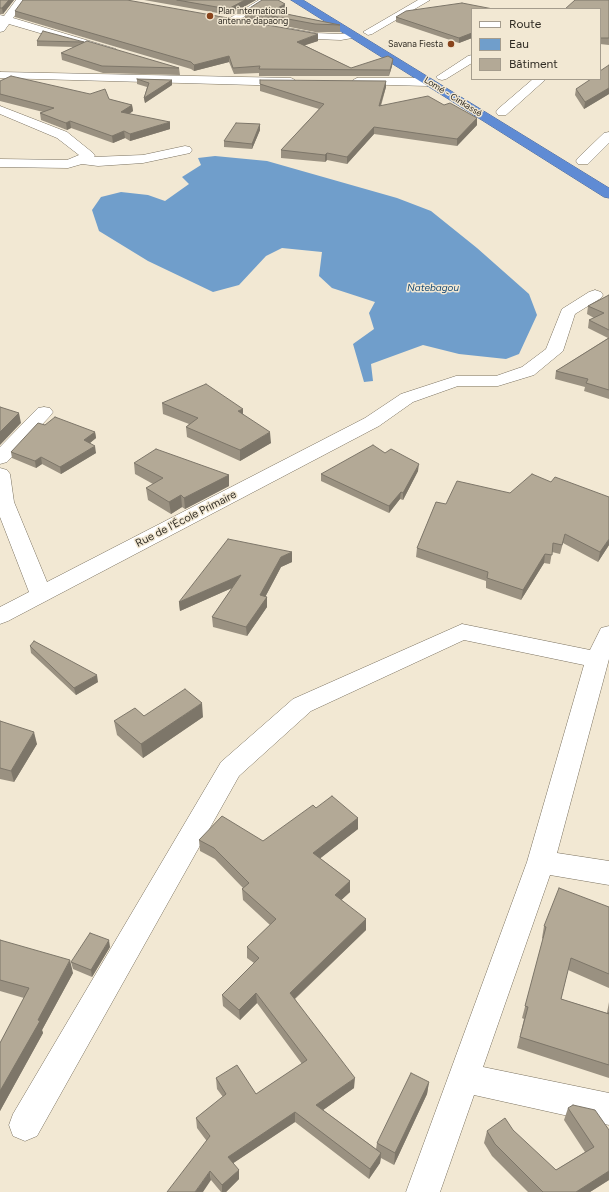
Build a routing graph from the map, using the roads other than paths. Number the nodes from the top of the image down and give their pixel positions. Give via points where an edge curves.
1 (21, 0) edge
2 (266, 0) edge
3 (296, 0) edge
4 (316, 0) edge
5 (425, 0) edge
6 (2, 23) edge
7 (246, 24) edge
8 (277, 29) edge
9 (368, 32) junction
10 (354, 35) junction
11 (123, 54) edge
12 (471, 59) edge
13 (175, 69) edge
14 (0, 76) edge
15 (442, 77) junction
16 (539, 80) edge
17 (219, 81) junction
18 (302, 82) edge
19 (348, 82) edge
20 (428, 82) junction
21 (456, 85) dead end
22 (489, 104) dead end
23 (0, 110) edge
24 (502, 112) junction
25 (516, 120) dead end
26 (609, 136) edge
27 (184, 150) dead end
28 (579, 159) joint
29 (81, 160) junction
30 (0, 163) edge
31 (596, 169) dead end
32 (609, 194) edge
33 (594, 295) dead end
34 (44, 412) dead end
35 (0, 458) edge
36 (0, 474) edge
37 (2, 501) edge
38 (41, 594) junction
39 (0, 616) edge
40 (609, 634) edge
41 (597, 660) junction
42 (541, 862) junction
43 (609, 873) edge
44 (464, 1078) junction
45 (609, 1109) edge
46 (26, 1125) dead end
47 (423, 1192) edge

1 - 6 street
2 - 7 street via 227,20
3 - 10 highway, Lomé - Cinkassé
4 - 9 highway, Lomé - Cinkassé
5 - 9 street
6 - 11 street
8 - 10 street via 315,36
9 - 10 highway
9 - 15 highway, Lomé - Cinkassé
10 - 20 highway, Lomé - Cinkassé
12 - 15 street
13 - 17 street
14 - 17 street
15 - 21 highway, Lomé - Cinkassé
16 - 24 street
17 - 18 street
19 - 20 street
20 - 32 highway, Lomé - Cinkassé
22 - 24 highway, Lomé - Cinkassé
23 - 29 street via 66,138 88,155
24 - 25 highway, Lomé - Cinkassé
26 - 28 street
27 - 29 street via 143,159 98,162
28 - 31 highway
29 - 30 street via 68,164
33 - 38 street, Rue de l'École Primaire via 568,312 554,351 528,371 498,381 456,381 407,398 372,422
34 - 35 street
36 - 37 street
37 - 38 street
38 - 39 street, Rue de l'École Primaire
40 - 41 street
41 - 42 street
41 - 46 street via 462,632 302,705 230,769
42 - 43 street
42 - 44 street
44 - 45 street
44 - 47 street

